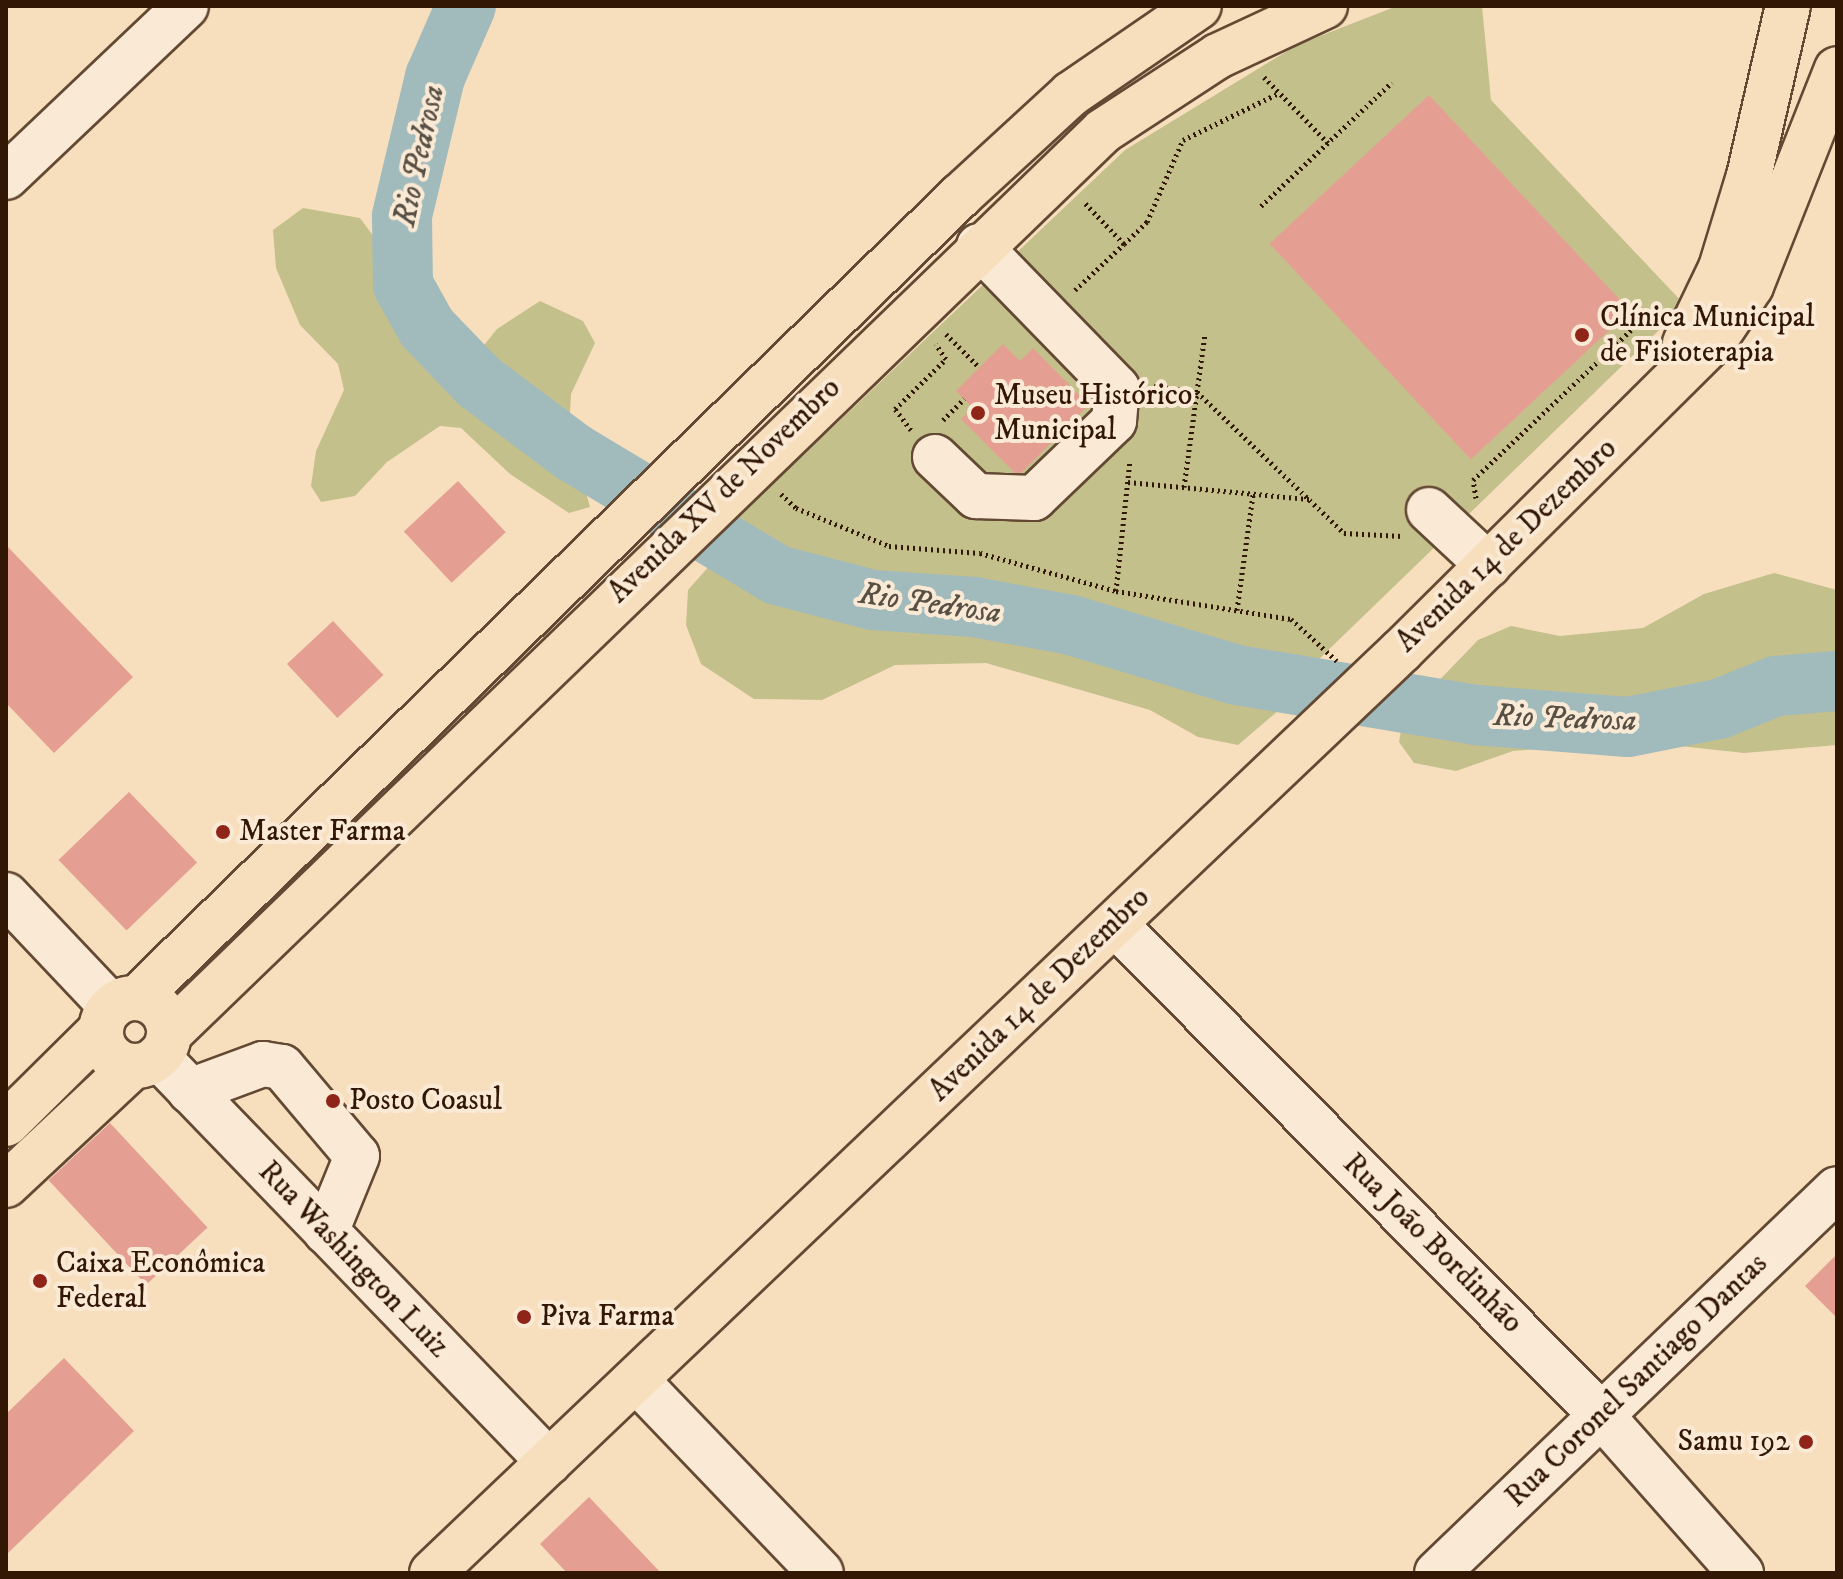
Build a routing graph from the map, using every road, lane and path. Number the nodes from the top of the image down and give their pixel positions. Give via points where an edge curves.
1 (186, 6) edge
2 (1199, 6) edge
3 (1788, 6) edge
4 (1296, 11) edge
5 (1837, 69) edge
6 (1260, 72) dead end
7 (1392, 82) dead end
8 (1279, 93) junction
9 (1328, 143) junction
10 (12, 158) edge
11 (1071, 189) dead end
12 (1261, 206) dead end
13 (1124, 244) junction
14 (979, 246) junction
15 (1070, 294) dead end
16 (1644, 318) dead end
17 (941, 329) dead end
18 (1205, 334) dead end
19 (929, 337) dead end
20 (979, 367) dead end
21 (1138, 384) dead end
22 (1197, 392) junction
23 (1643, 413) junction
24 (927, 448) joint
25 (1131, 454) dead end
26 (1128, 482) junction
27 (1184, 487) junction
28 (1253, 494) junction
29 (1309, 499) junction
30 (1481, 504) dead end
31 (796, 508) dead end
32 (1421, 523) joint
33 (1488, 565) junction
34 (1116, 591) junction
35 (1237, 610) junction
36 (1337, 662) dead end
37 (6, 895) edge
38 (1115, 924) junction
39 (117, 1012) junction
40 (153, 1053) junction
41 (190, 1091) junction
42 (6, 1124) edge
43 (6, 1185) edge
44 (1837, 1189) edge
45 (326, 1232) junction
46 (636, 1380) junction
47 (1602, 1416) junction
48 (549, 1462) junction
49 (433, 1573) edge
50 (821, 1573) edge
51 (1437, 1573) edge
52 (1741, 1573) edge

1 - 10 street
2 - 39 main road, Avenida XV de Novembro via 1071,94
3 - 23 main road, Avenida 14 de Dezembro via 1721,268
4 - 14 main road, Avenida XV de Novembro via 1103,131
5 - 23 main road, Avenida 14 de Dezembro via 1751,286 1716,338
6 - 8 path
7 - 9 path
8 - 9 path
8 - 13 path via 1183,140 1147,222
9 - 12 path
11 - 13 path
13 - 15 path
14 - 24 street via 1117,388 1114,421 1034,498 976,496
14 - 40 main road, Avenida XV de Novembro
16 - 30 path via 1473,480 1472,494
17 - 20 path
18 - 22 path
19 - 24 path via 946,359 894,414
21 - 22 path
22 - 27 path
22 - 29 path
23 - 33 main road, Avenida 14 de Dezembro
25 - 26 path
26 - 27 path
26 - 34 path
27 - 28 path
28 - 29 path
28 - 35 path
29 - 32 path via 1344,533
31 - 34 path via 889,546 980,553
32 - 33 street
33 - 38 main road, Avenida 14 de Dezembro
34 - 35 path
35 - 36 path via 1291,619
37 - 39 street
38 - 46 main road, Avenida 14 de Dezembro
38 - 47 street, Rua João Bordinhão
39 - 40 main road via 110,1055
39 - 40 main road via 161,1009
39 - 42 main road, Avenida XV de Novembro
40 - 41 street, Rua Washington Luiz
40 - 43 main road, Avenida XV de Novembro
41 - 45 street, Rua Washington Luiz
41 - 45 street via 263,1064 282,1067 357,1156
44 - 47 street, Rua Coronel Santiago Dantas
45 - 48 street, Rua Washington Luiz
46 - 48 main road, Avenida 14 de Dezembro
46 - 50 street
47 - 51 street, Rua Coronel Santiago Dantas
47 - 52 street, Rua João Bordinhão
48 - 49 main road, Avenida 14 de Dezembro

